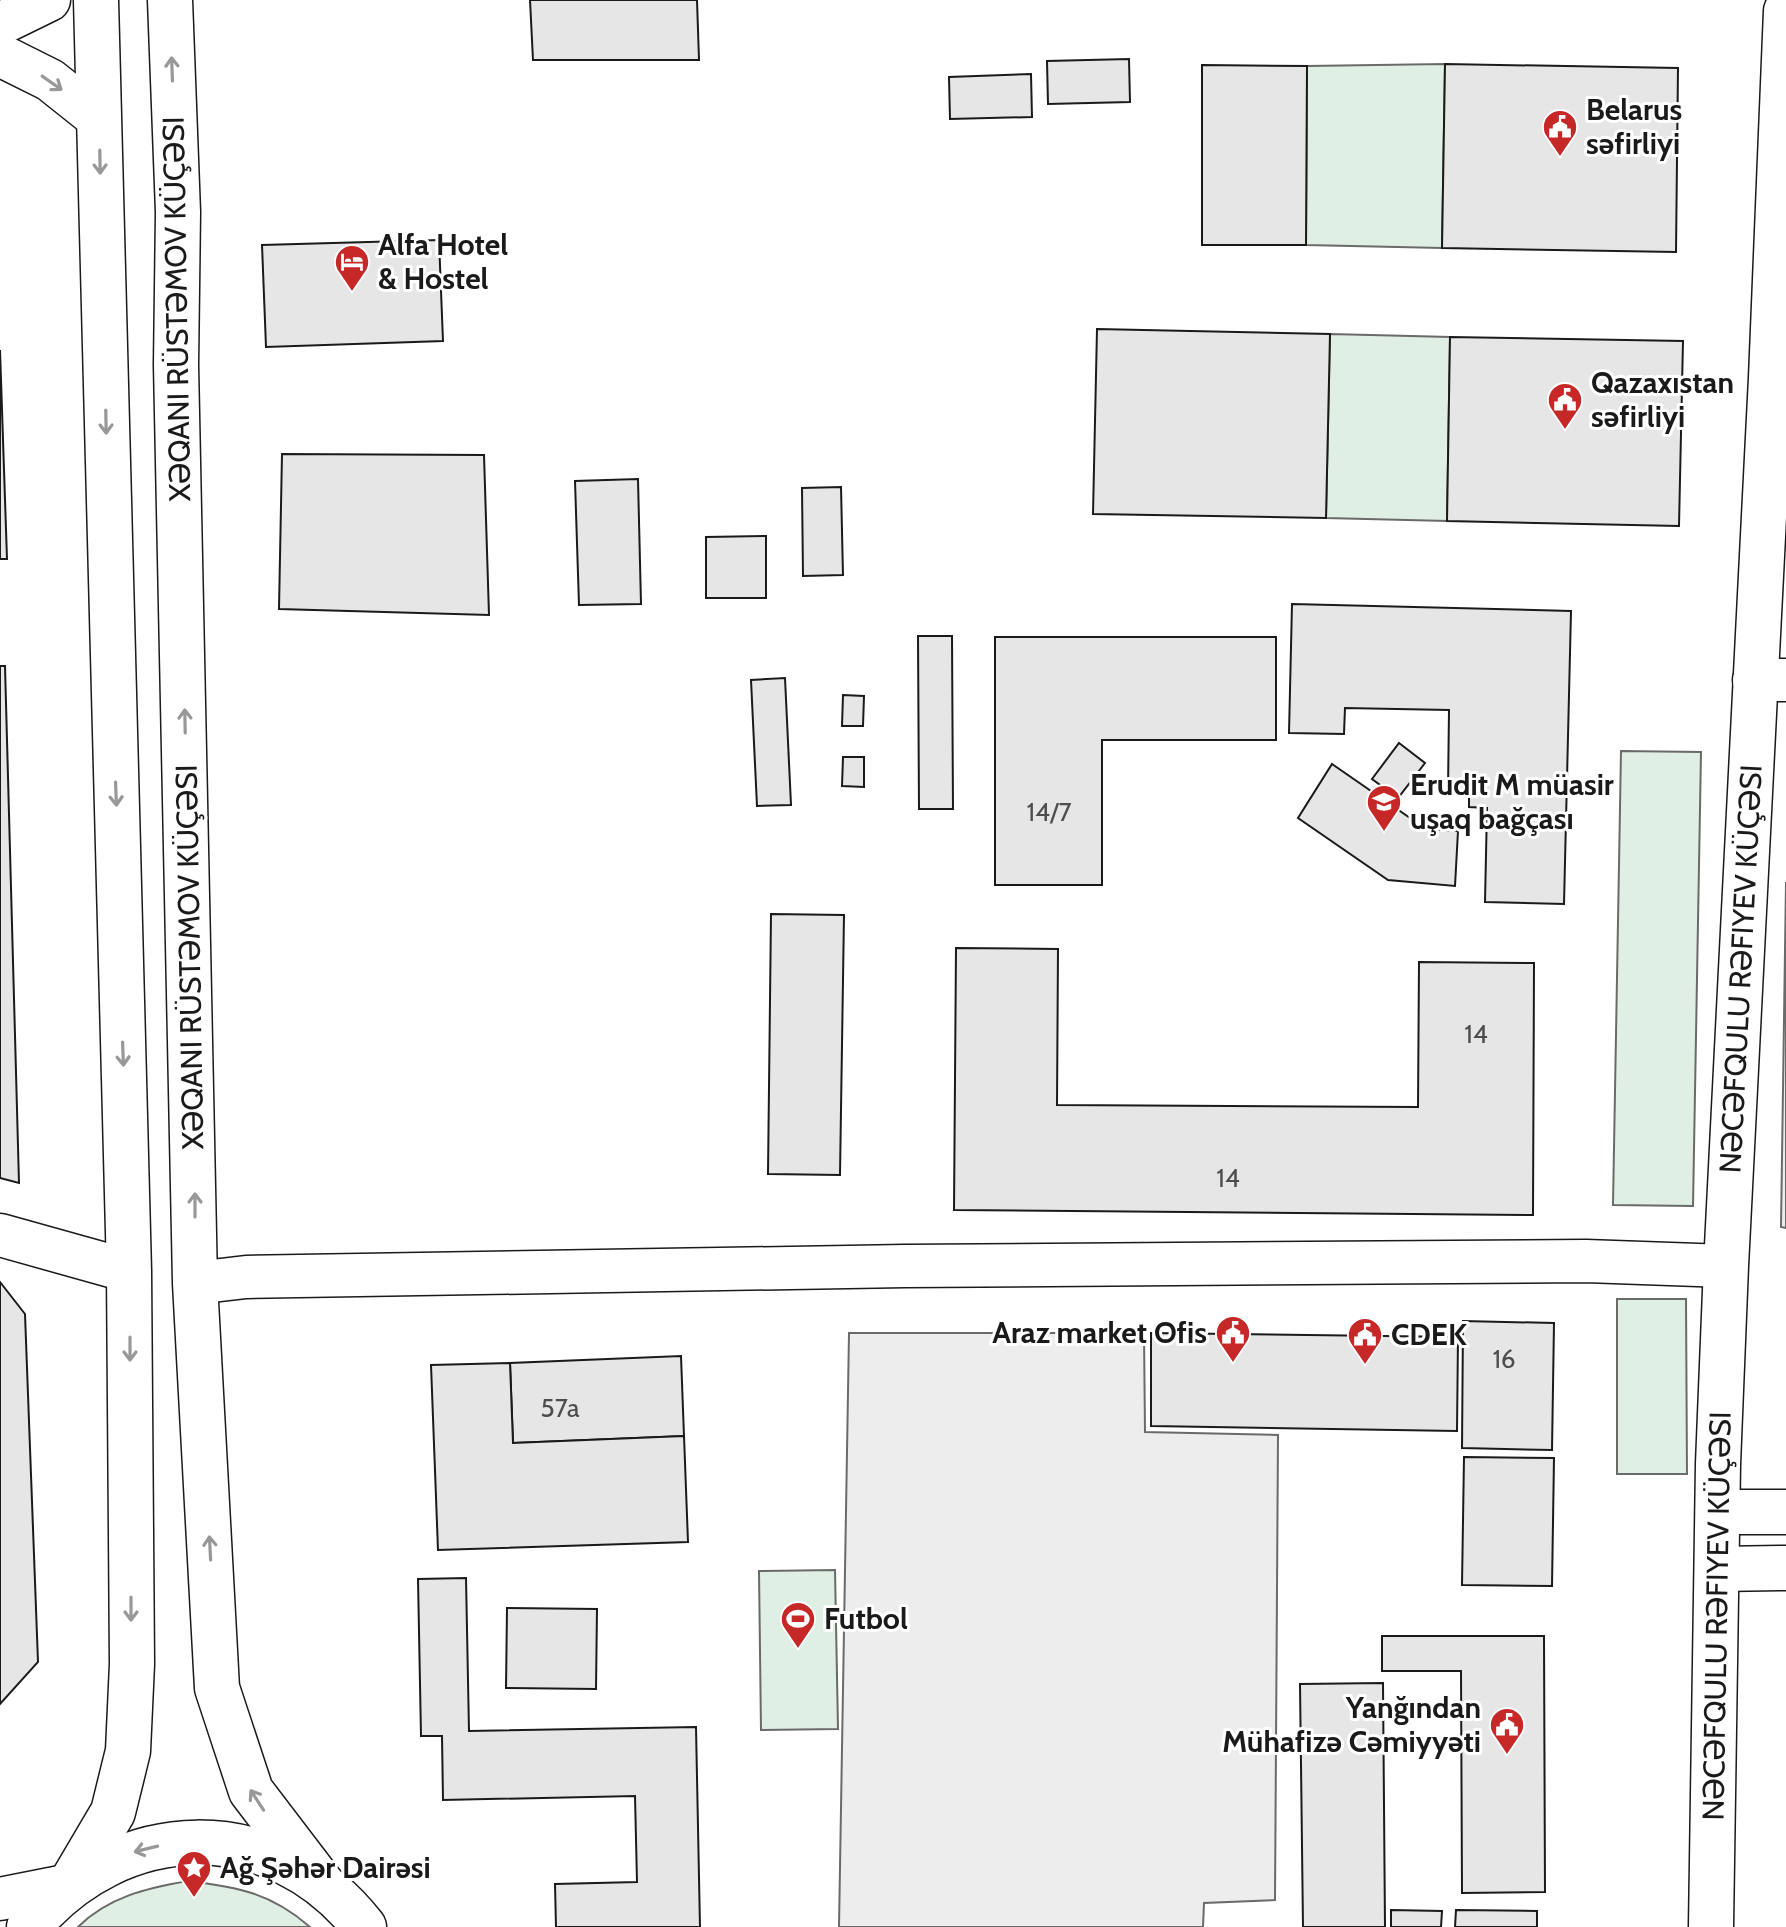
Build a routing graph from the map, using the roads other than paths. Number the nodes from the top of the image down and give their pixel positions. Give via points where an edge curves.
1 (49, 0) edge
2 (96, 0) edge
3 (170, 0) edge
4 (1786, 11) edge
5 (0, 24) edge
6 (0, 55) edge
7 (99, 119) junction
8 (1770, 680) edge
9 (0, 1235) edge
10 (1726, 1266) junction
11 (129, 1271) junction
12 (195, 1283) junction
13 (1718, 1512) junction
14 (1786, 1512) edge
15 (1786, 1568) edge
16 (1718, 1569) junction
17 (322, 1884) junction
18 (70, 1885) junction
19 (0, 1899) edge
20 (29, 1927) edge
21 (364, 1927) edge
22 (1711, 1927) edge

1 - 5 street
2 - 7 main road
12 -> 3 main road, XƏQANI RÜSTƏMOV KÜÇƏSI
4 - 8 main road, NƏCƏFQULU RƏFIYEV KÜÇƏSI via 1771,378
6 -> 7 street via 50,80
7 -> 11 main road
8 - 10 main road, NƏCƏFQULU RƏFIYEV KÜÇƏSI
9 - 11 street
10 - 12 street via 1586,1261 890,1266 246,1277
10 - 13 main road, NƏCƏFQULU RƏFIYEV KÜÇƏSI
11 -> 18 main road via 128,1751 113,1812
17 -> 12 main road, XƏQANI RÜSTƏMOV KÜÇƏSI via 251,1791 217,1688
13 - 14 main road
13 - 16 main road, NƏCƏFQULU RƏFIYEV KÜÇƏSI
15 - 16 main road
16 - 22 main road, NƏCƏFQULU RƏFIYEV KÜÇƏSI
17 -> 18 main road via 263,1853 196,1842 129,1853
17 - 21 main road
18 - 19 street
18 - 20 main road

